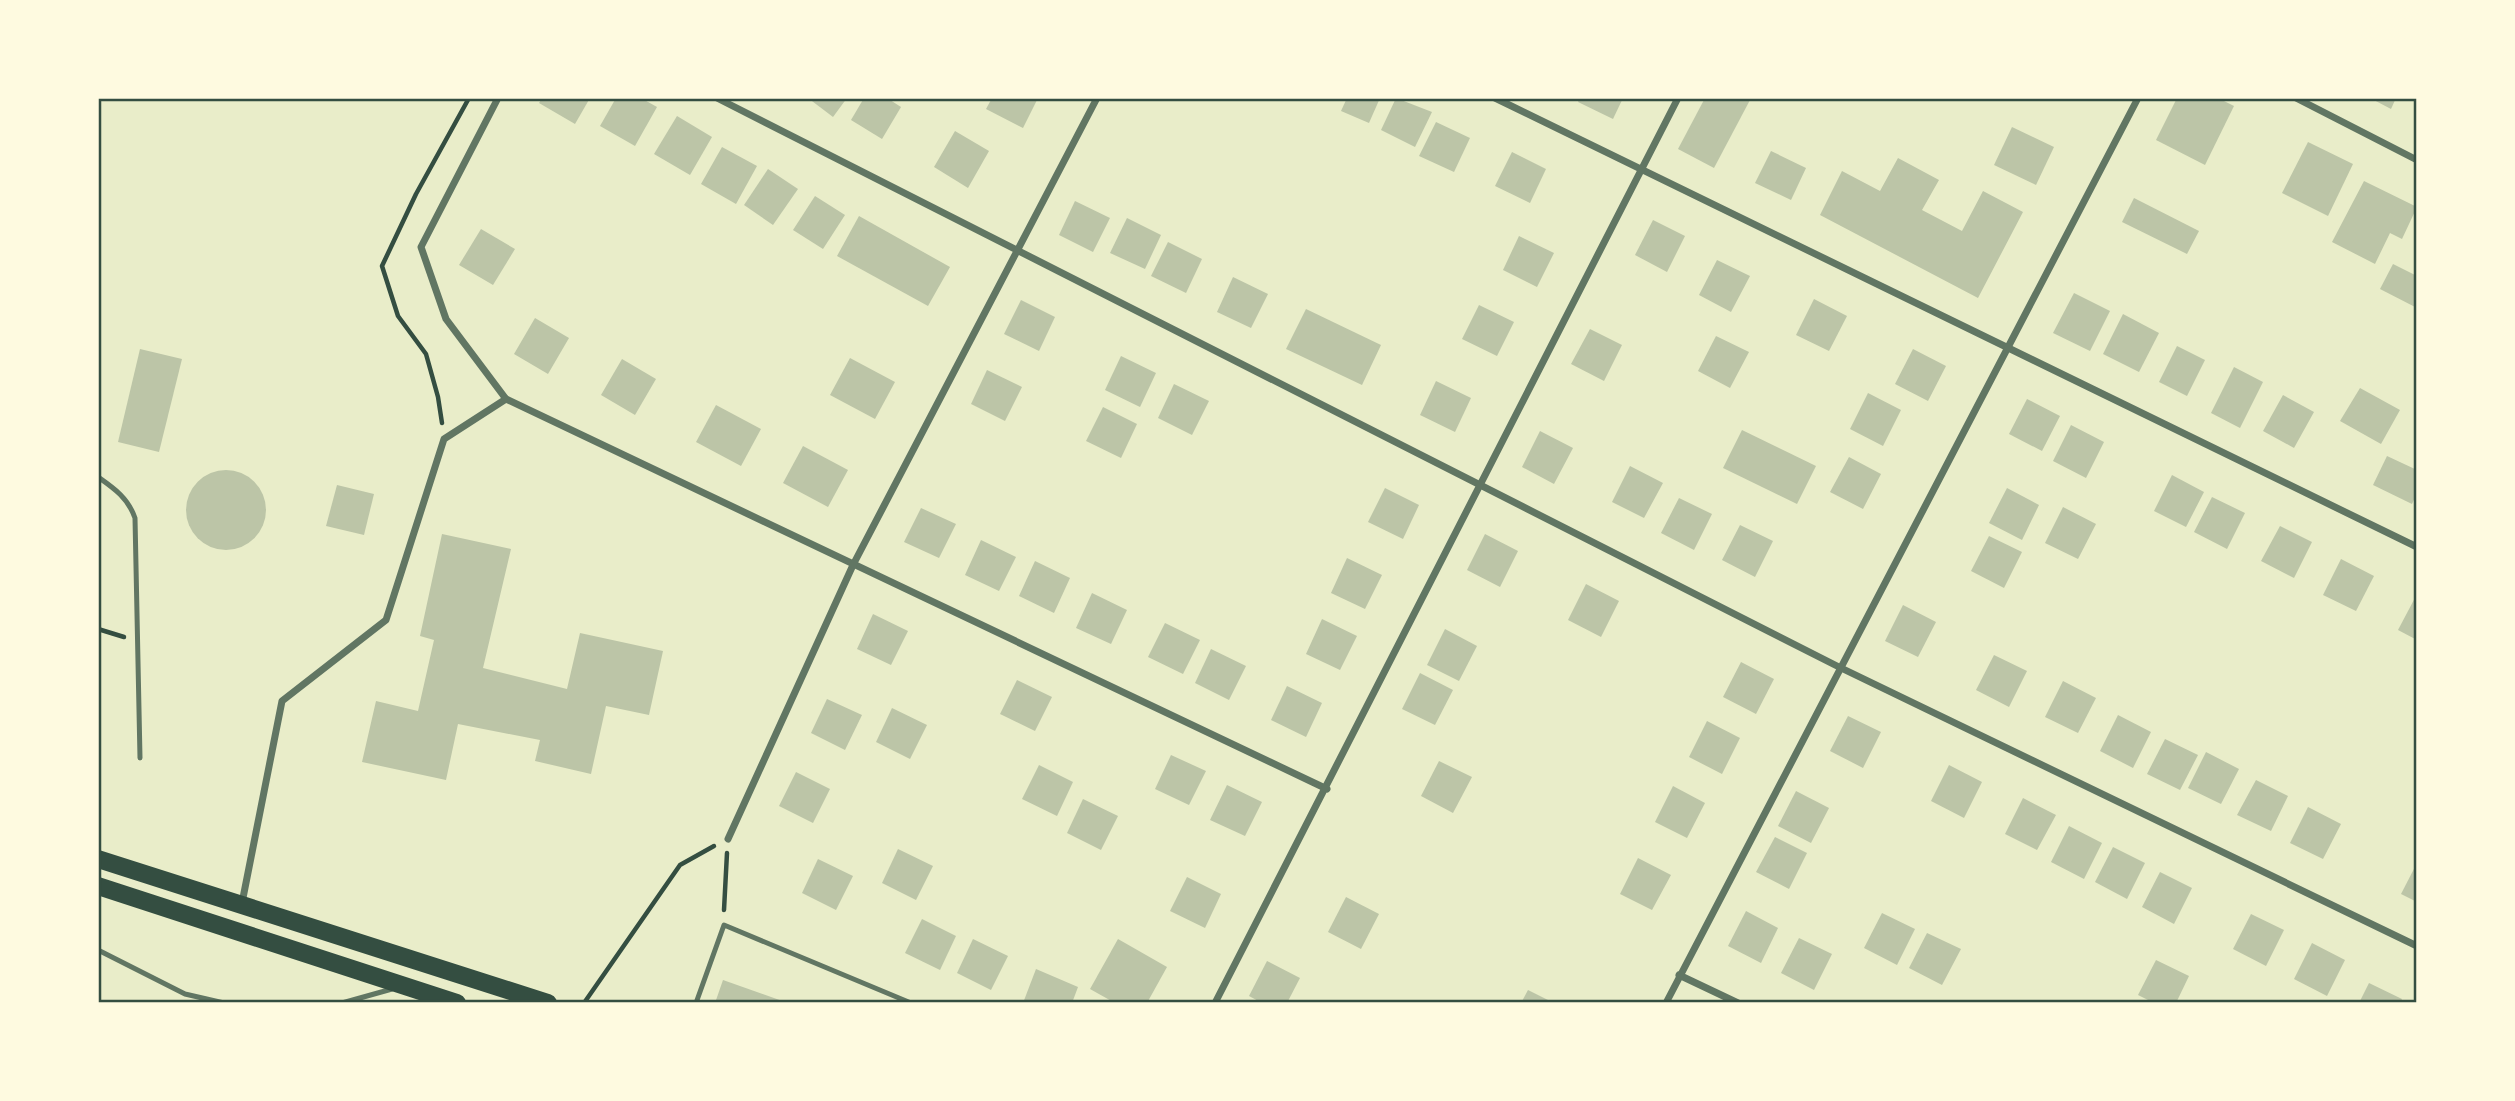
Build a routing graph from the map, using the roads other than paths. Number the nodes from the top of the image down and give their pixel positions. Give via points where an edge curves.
1 (498, 98) edge
2 (717, 98) edge
3 (1097, 98) edge
4 (1495, 98) edge
5 (1678, 98) edge
6 (2138, 98) edge
7 (2296, 98) edge
8 (2417, 160) edge
9 (1641, 170) junction
10 (1017, 251) junction
11 (2006, 347) junction
12 (506, 399) junction
13 (98, 477) edge
14 (1483, 485) junction
15 (2417, 547) edge
16 (853, 565) junction
17 (1839, 667) junction
18 (140, 758) dead end
19 (1327, 789) junction
20 (727, 839) road end
21 (98, 859) edge
22 (98, 886) edge
23 (241, 906) junction
24 (2417, 946) edge
25 (98, 950) edge
26 (1679, 975) junction
27 (404, 985) junction
28 (224, 1003) edge
29 (342, 1003) edge
30 (457, 1003) edge
31 (548, 1003) edge
32 (696, 1003) edge
33 (911, 1003) edge
34 (1215, 1003) edge
35 (1666, 1003) edge
36 (1738, 1003) edge

1 - 12 street via 421,247 446,319
2 - 10 street
3 - 10 street
4 - 9 street
5 - 9 street
6 - 11 street
7 - 8 street
9 - 11 street
9 - 14 street
10 - 14 street
10 - 16 street
11 - 15 street
11 - 17 street
12 - 16 street
12 - 23 street via 444,439 386,620 282,701
13 - 18 lane via 119,491 135,518
14 - 17 street
14 - 19 street
16 - 19 street
16 - 20 street
17 - 24 street
17 - 26 street
19 - 34 street
21 - 23 main road
22 - 27 main road
23 - 31 main road
25 - 28 lane via 185,994
26 - 35 street
26 - 36 street
27 - 29 lane
27 - 30 main road
32 - 33 lane via 724,925

